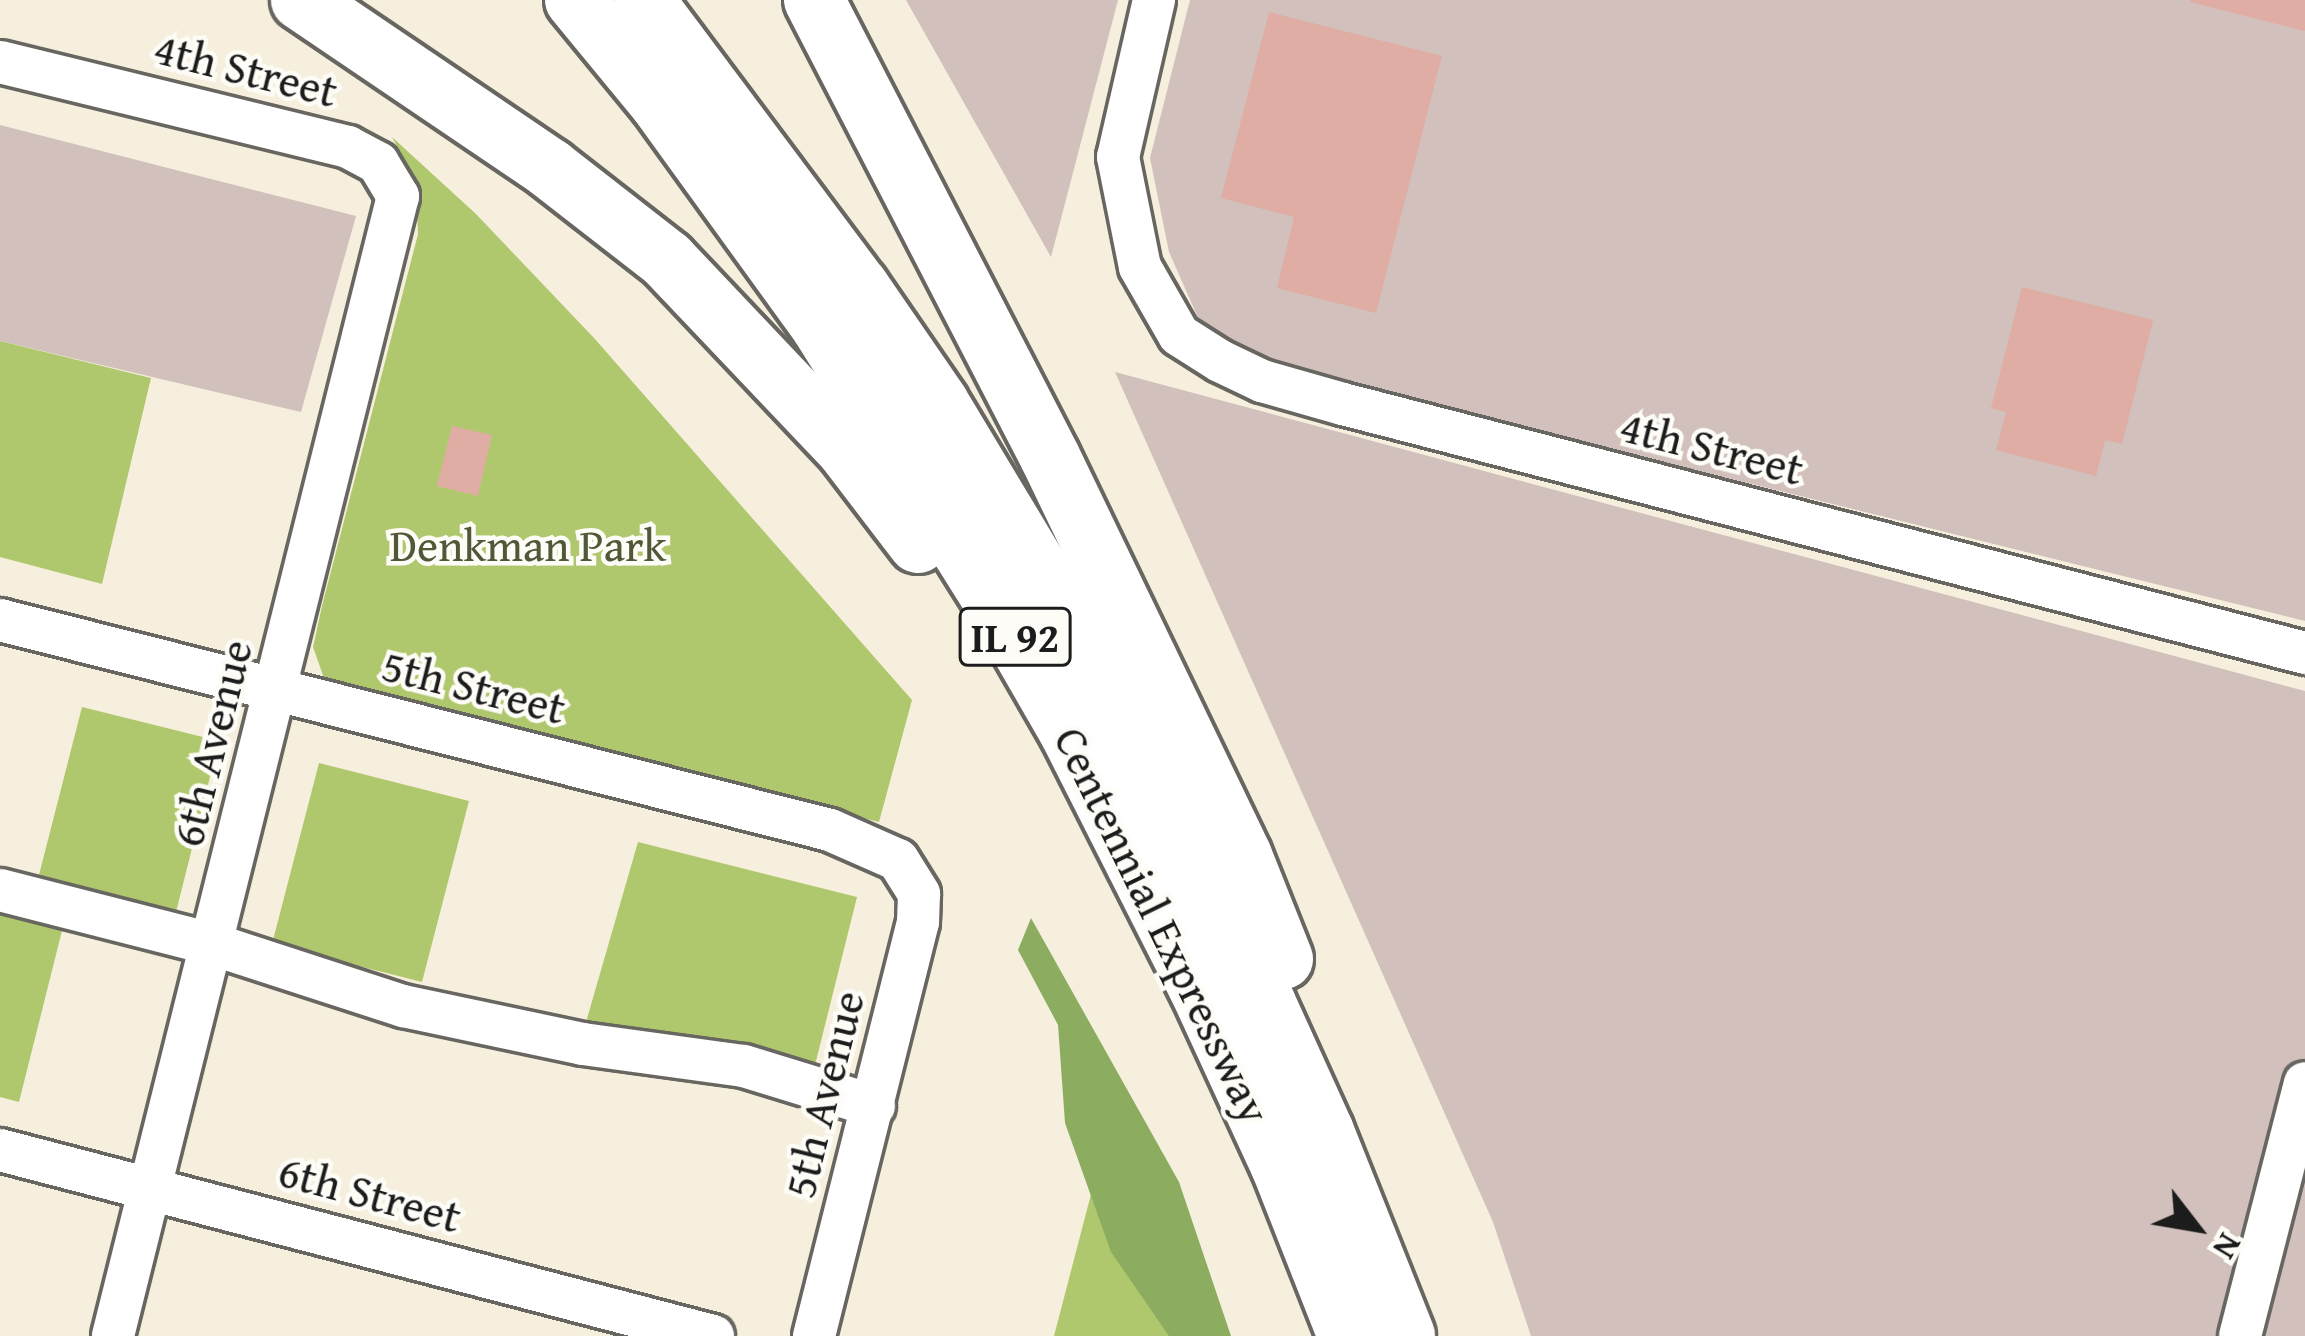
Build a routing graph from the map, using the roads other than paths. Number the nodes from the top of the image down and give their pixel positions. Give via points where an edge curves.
1 (301, 0) edge
2 (574, 0) edge
3 (644, 0) edge
4 (814, 0) edge
5 (1154, 0) edge
6 (0, 62) edge
7 (388, 177) joint
8 (0, 620) edge
9 (2305, 653) edge
10 (277, 689) junction
11 (1135, 857) junction
12 (912, 876) joint
13 (0, 890) edge
14 (212, 944) junction
15 (2305, 1083) edge
16 (874, 1106) junction
17 (0, 1150) edge
18 (151, 1188) junction
19 (1376, 1257) junction
20 (113, 1336) edge
21 (713, 1336) edge
22 (814, 1336) edge
23 (1348, 1336) edge
24 (1405, 1336) edge
25 (2240, 1336) edge

1 - 11 highway via 566,181 719,312 848,450 908,528
2 - 11 highway, Centennial Expressway / IL 92 via 742,216 896,441
3 - 19 highway, Centennial Expressway / IL 92 via 859,286 1040,572 1141,752 1266,1004
4 - 19 highway via 1050,457 1242,856 1292,982
5 - 9 street, 4th Street via 1118,157 1140,267 1179,335 1262,381
6 - 7 street, 4th Street via 348,147
7 - 10 street, 6th Avenue via 397,216
8 - 10 street, 5th Street
10 - 12 street, 5th Street via 830,830 875,846
10 - 14 street, 6th Avenue
11 - 23 highway, Centennial Expressway / IL 92 via 1281,1166
12 - 16 street, 5th Avenue via 918,922
13 - 14 street
14 - 16 street via 403,1006 583,1044 744,1066
14 - 18 street, 6th Avenue
15 - 25 street
16 - 22 street, 5th Avenue
17 - 18 street, 6th Street
18 - 20 street, 6th Avenue
18 - 21 street, 6th Street
19 - 24 highway, Centennial Expressway / IL 92

